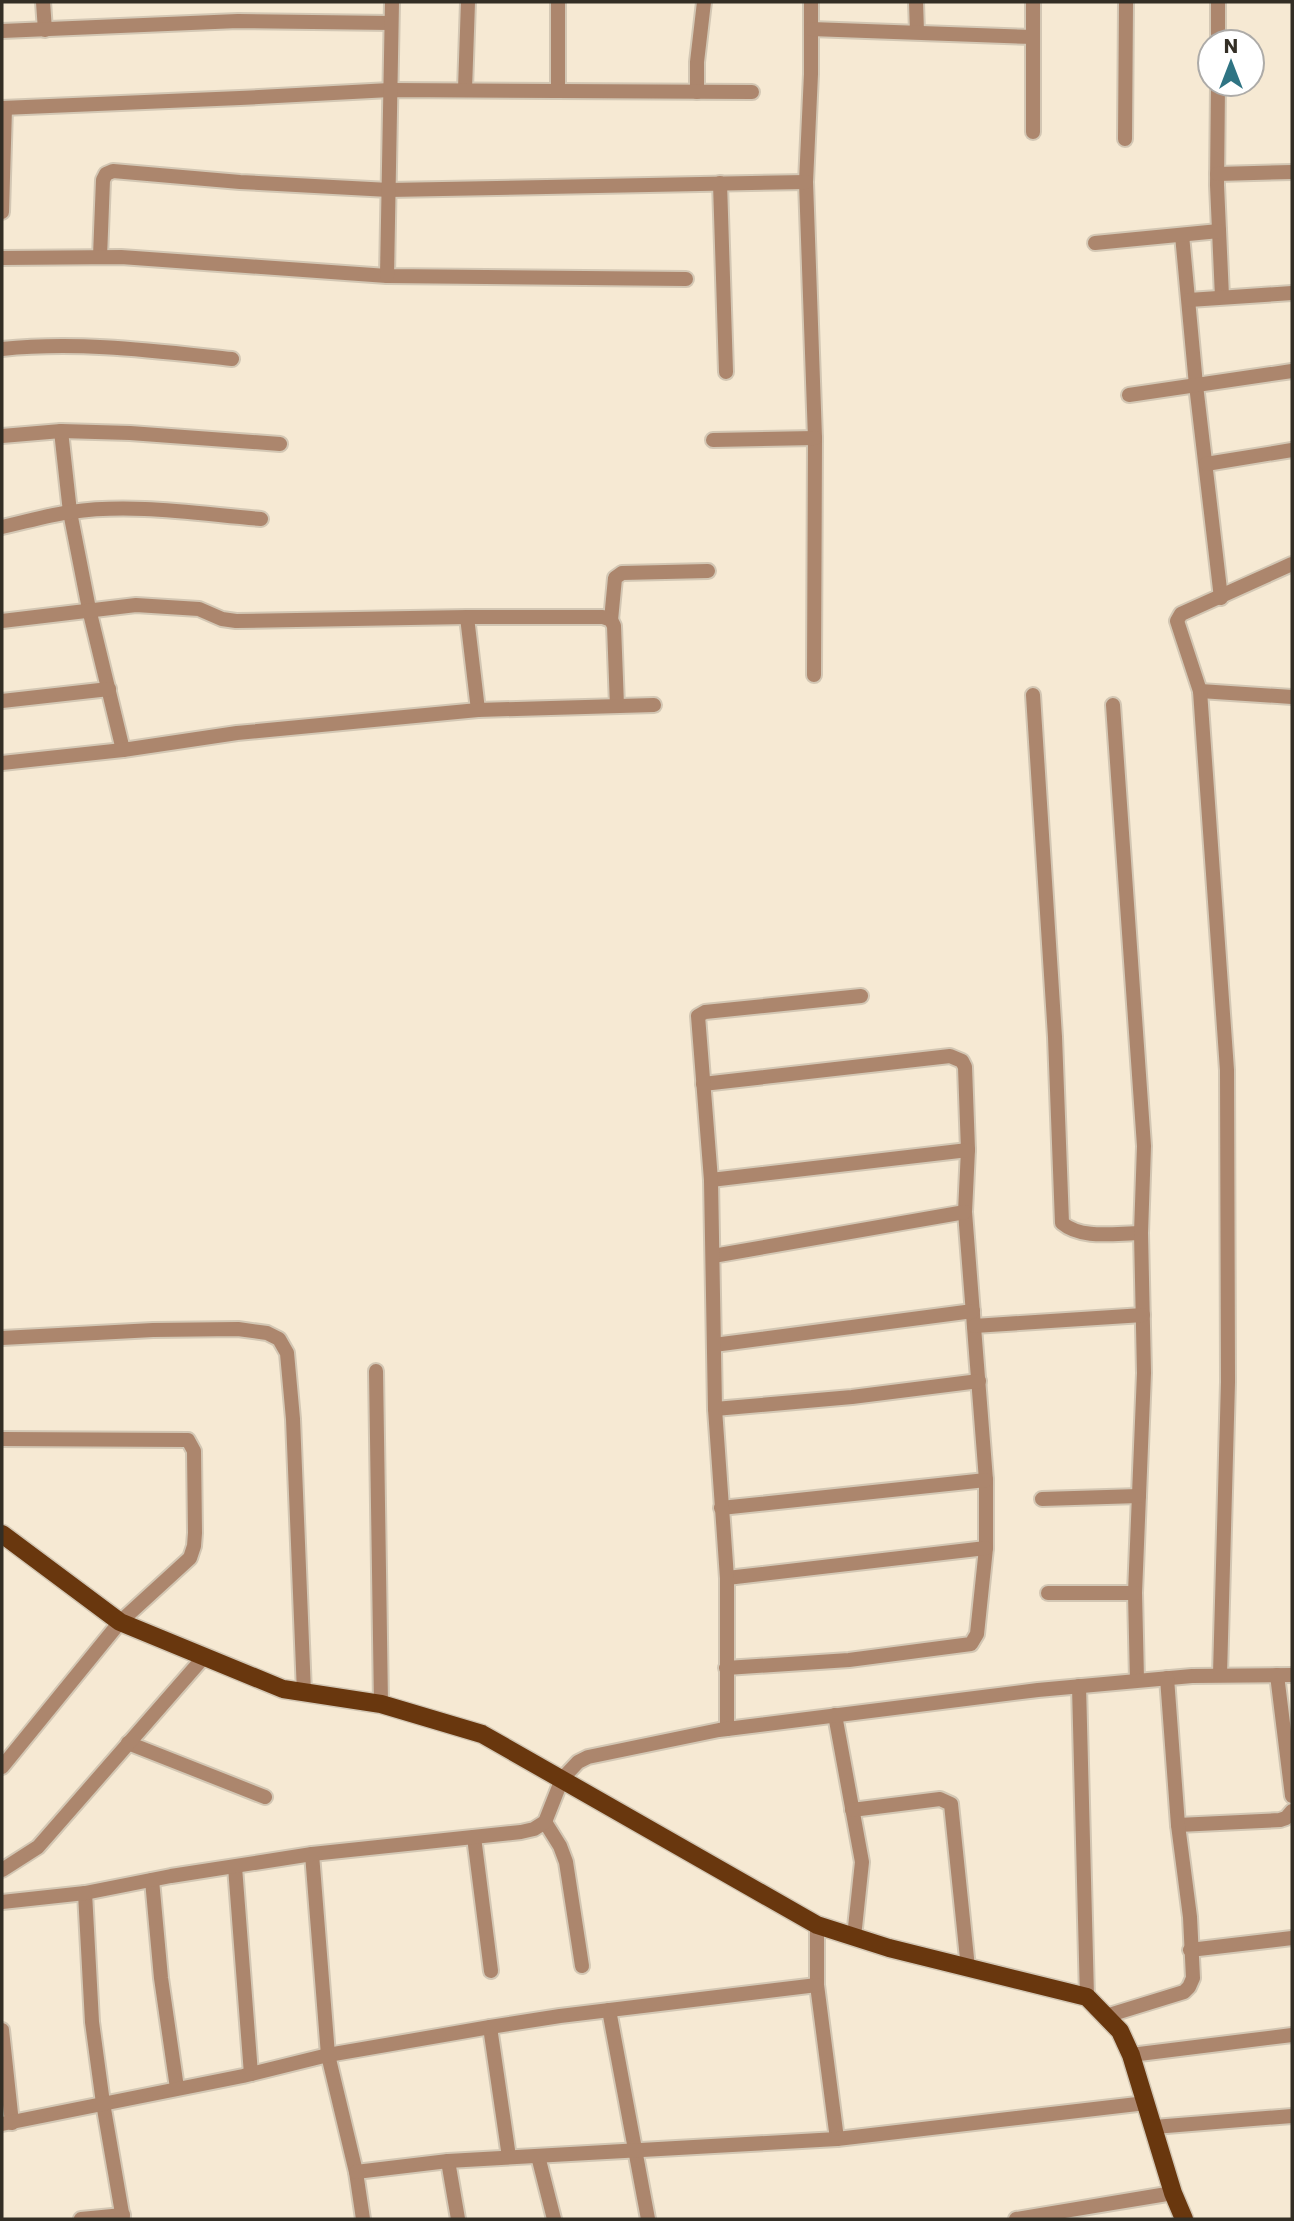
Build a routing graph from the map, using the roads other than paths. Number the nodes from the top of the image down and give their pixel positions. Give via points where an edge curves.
1 (43, 2) edge
2 (392, 2) edge
3 (468, 2) edge
4 (558, 2) edge
5 (704, 2) edge
6 (811, 2) edge
7 (916, 2) edge
8 (1033, 2) edge
9 (1126, 2) edge
10 (1218, 2) edge
11 (391, 23) junction
12 (1218, 28) edge
13 (811, 29) junction
14 (45, 30) junction
15 (2, 31) edge
16 (918, 32) junction
17 (1033, 37) junction
18 (390, 89) junction
19 (465, 89) junction
20 (558, 90) junction
21 (697, 92) junction
22 (752, 92) dead end
23 (1218, 98) edge
24 (4, 108) edge
25 (1033, 132) dead end
26 (1125, 139) dead end
27 (1292, 172) edge
28 (1217, 174) junction
29 (806, 182) junction
30 (720, 183) junction
31 (389, 190) junction
32 (2, 212) edge
33 (1219, 231) junction
34 (1182, 234) junction
35 (1095, 243) dead end
36 (2, 257) edge
37 (100, 257) junction
38 (387, 276) junction
39 (686, 279) dead end
40 (1292, 293) edge
41 (1222, 297) junction
42 (1189, 300) junction
43 (2, 349) edge
44 (232, 359) dead end
45 (1292, 371) edge
46 (726, 372) dead end
47 (1196, 385) junction
48 (1129, 395) dead end
49 (61, 431) junction
50 (2, 436) edge
51 (815, 438) junction
52 (713, 440) dead end
53 (279, 444) dead end
54 (1292, 450) edge
55 (1206, 464) junction
56 (70, 512) junction
57 (261, 519) dead end
58 (2, 527) edge
59 (1292, 564) edge
60 (708, 571) dead end
61 (1221, 598) junction
62 (89, 609) junction
63 (467, 617) junction
64 (611, 620) junction
65 (2, 621) edge
66 (814, 675) dead end
67 (1196, 678) junction
68 (109, 689) junction
69 (1033, 695) dead end
70 (1292, 697) edge
71 (2, 701) edge
72 (654, 705) dead end
73 (1113, 705) dead end
74 (618, 706) junction
75 (478, 710) junction
76 (122, 750) junction
77 (2, 763) edge
78 (861, 996) dead end
79 (703, 1084) junction
80 (968, 1150) junction
81 (711, 1180) junction
82 (965, 1212) junction
83 (1141, 1233) junction
84 (713, 1256) junction
85 (1143, 1315) junction
86 (974, 1318) junction
87 (2, 1338) edge
88 (714, 1345) junction
89 (376, 1371) dead end
90 (979, 1381) junction
91 (715, 1409) junction
92 (2, 1439) edge
93 (986, 1480) junction
94 (1139, 1496) junction
95 (1042, 1499) dead end
96 (720, 1508) junction
97 (2, 1534) edge
98 (986, 1548) junction
99 (727, 1578) junction
100 (1048, 1593) dead end
101 (1135, 1593) junction
102 (120, 1622) junction
103 (204, 1657) junction
104 (726, 1668) junction
105 (1220, 1675) junction
106 (1277, 1675) junction
107 (1292, 1675) edge
108 (1167, 1678) junction
109 (1137, 1680) junction
110 (1079, 1686) junction
111 (304, 1693) junction
112 (381, 1704) junction
113 (835, 1716) junction
114 (727, 1729) junction
115 (128, 1743) junction
116 (2, 1767) edge
117 (562, 1779) junction
118 (1292, 1796) edge
119 (265, 1797) dead end
120 (852, 1810) junction
121 (1292, 1811) edge
122 (545, 1822) junction
123 (1178, 1825) junction
124 (474, 1837) junction
125 (312, 1854) junction
126 (235, 1867) junction
127 (2, 1870) edge
128 (152, 1880) junction
129 (85, 1893) junction
130 (2, 1902) edge
131 (817, 1925) junction
132 (855, 1937) junction
133 (1292, 1938) edge
134 (1190, 1950) junction
135 (582, 1966) dead end
136 (968, 1968) junction
137 (492, 1971) dead end
138 (817, 1985) junction
139 (1087, 1997) junction
140 (609, 2010) junction
141 (1106, 2016) junction
142 (490, 2027) junction
143 (2, 2031) edge
144 (1292, 2035) edge
145 (328, 2055) junction
146 (1131, 2055) junction
147 (251, 2074) junction
148 (177, 2088) junction
149 (103, 2103) junction
150 (1146, 2103) junction
151 (1292, 2116) edge
152 (7, 2124) edge
153 (1154, 2127) junction
154 (836, 2139) junction
155 (634, 2150) junction
156 (538, 2156) junction
157 (509, 2157) junction
158 (448, 2161) junction
159 (356, 2172) junction
160 (1173, 2193) junction
161 (123, 2217) edge
162 (1047, 2217) edge
163 (81, 2219) edge
164 (363, 2219) edge
165 (458, 2219) edge
166 (554, 2219) edge
167 (648, 2219) edge
168 (1016, 2219) edge
169 (1184, 2219) edge

1 - 14 street
2 - 11 street
3 - 19 street
4 - 20 street
5 - 21 street
6 - 13 street
7 - 16 street
8 - 17 street
9 - 26 street
10 - 12 street
11 - 14 street via 238,21
11 - 18 street
13 - 16 street
13 - 29 street
14 - 15 street
16 - 17 street
17 - 25 street
18 - 19 street
18 - 24 street
18 - 31 street
19 - 20 street
20 - 21 street
21 - 22 street
23 - 28 street
24 - 32 street
27 - 28 street
28 - 33 street
29 - 30 street
29 - 51 street
30 - 31 street
30 - 46 street
31 - 37 street via 114,171 103,180
31 - 38 street
33 - 34 street
33 - 41 street
34 - 35 street
34 - 42 street
36 - 37 street
37 - 38 street
38 - 39 street
40 - 41 street
41 - 42 street
42 - 47 street
43 - 44 street via 67,344
45 - 47 street
47 - 48 street
47 - 55 street
49 - 50 street
49 - 53 street
49 - 56 street
51 - 52 street
51 - 66 street
54 - 55 street
55 - 61 street
56 - 57 street via 131,510
56 - 58 street
56 - 62 street
59 - 61 street
60 - 64 street via 622,573 615,579
61 - 67 street via 1181,614 1177,621
62 - 63 street via 136,605 200,609 236,621
62 - 65 street
62 - 68 street
63 - 64 street
63 - 75 street
64 - 74 street
67 - 70 street
67 - 105 street via 1227,1070 1228,1382
68 - 71 street
68 - 76 street
69 - 83 street via 1062,1223 1081,1233
72 - 74 street
73 - 83 street via 1144,1146
74 - 75 street
75 - 76 street via 237,733
76 - 77 street
78 - 79 street via 701,1013 697,1021
79 - 80 street via 959,1058 965,1067
79 - 81 street
80 - 81 street
80 - 82 street
81 - 84 street
82 - 84 street
82 - 86 street
83 - 85 street
84 - 88 street
85 - 86 street
85 - 94 street
86 - 88 street
86 - 90 street
87 - 111 street via 237,1329 279,1339 288,1353 293,1419
88 - 91 street
89 - 112 street
90 - 91 street
90 - 93 street
91 - 96 street
92 - 102 street via 178,1439 192,1445 195,1533 190,1558
93 - 96 street
93 - 98 street
94 - 95 street
94 - 101 street
96 - 99 street
97 - 102 main road
98 - 99 street
98 - 104 street via 977,1634 971,1644 849,1660
99 - 104 street
100 - 101 street
101 - 109 street
102 - 103 main road
102 - 116 street
103 - 111 main road
103 - 115 street
104 - 114 street
105 - 106 street
105 - 108 street
106 - 107 street
106 - 118 street
108 - 109 street
108 - 123 street
109 - 110 street
110 - 113 street
110 - 139 street
111 - 112 main road
112 - 117 main road via 482,1734
113 - 114 street
113 - 120 street
114 - 117 street via 598,1754 578,1762
115 - 119 street
115 - 127 street via 38,1847
117 - 122 street
117 - 131 main road
120 - 132 street via 862,1862
120 - 136 street via 940,1799 951,1804
121 - 123 street via 1280,1820
122 - 124 street via 521,1832
122 - 135 street via 566,1862
123 - 134 street
124 - 125 street
124 - 137 street
125 - 126 street
125 - 145 street
126 - 128 street
126 - 147 street
128 - 129 street
128 - 148 street
129 - 130 street
129 - 149 street via 92,2022
131 - 132 main road
131 - 138 street
132 - 136 main road
133 - 134 street
134 - 141 street via 1193,1978 1184,1992
136 - 139 main road
138 - 140 street
138 - 154 street
139 - 141 main road
140 - 142 street
140 - 155 street
141 - 146 main road via 1120,2031
142 - 145 street
142 - 157 street
143 - 152 street
144 - 146 street
145 - 147 street
145 - 159 street
146 - 150 main road
147 - 148 street
148 - 149 street
149 - 152 street
149 - 161 street
150 - 153 main road
150 - 154 street
151 - 153 street
153 - 160 main road
154 - 155 street
155 - 156 street
155 - 167 street
156 - 157 street
156 - 166 street
157 - 158 street
158 - 159 street
158 - 165 street
159 - 164 street
160 - 162 street
160 - 169 main road
161 - 163 street
162 - 168 street

